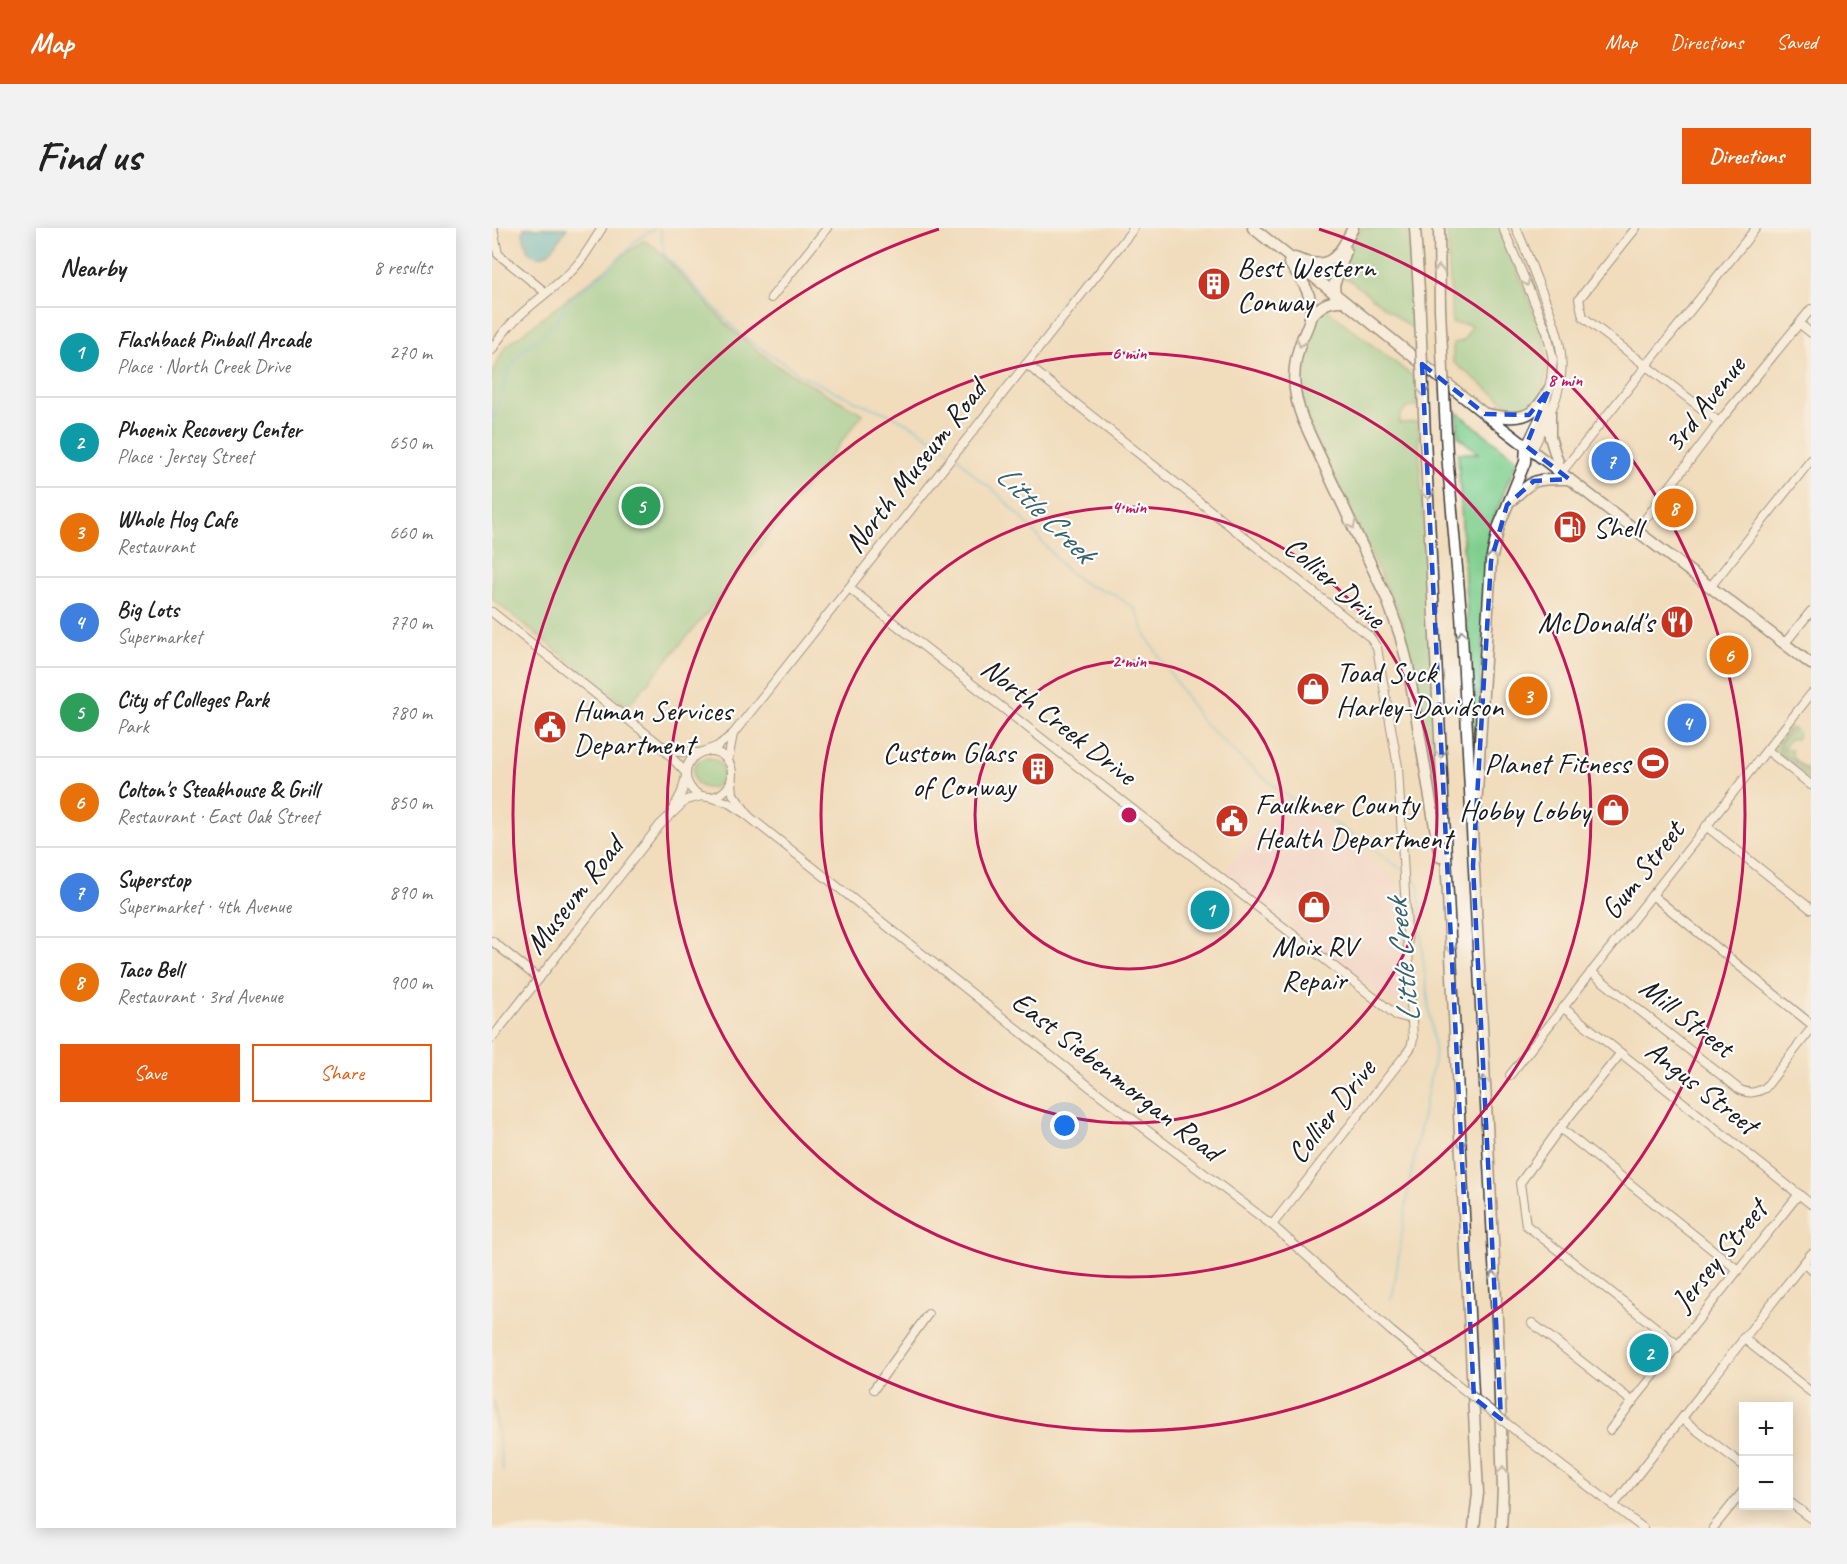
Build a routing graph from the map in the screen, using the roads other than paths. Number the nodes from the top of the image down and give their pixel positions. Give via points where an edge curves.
1 (493, 228) edge
2 (602, 228) edge
3 (827, 228) edge
4 (1134, 228) edge
5 (1253, 228) edge
6 (1353, 228) edge
7 (1415, 228) edge
8 (1439, 228) edge
9 (1503, 228) edge
10 (1516, 228) edge
11 (1636, 228) edge
12 (1756, 228) edge
13 (1282, 253) junction
14 (545, 292) junction
15 (771, 298) dead end
16 (1339, 298) junction
17 (1811, 309) edge
18 (1310, 318) junction
19 (1800, 324) junction
20 (1811, 333) edge
21 (492, 350) edge
22 (1026, 364) junction
23 (1646, 366) junction
24 (1549, 389) junction
25 (1550, 411) junction
26 (1485, 414) junction
27 (1719, 422) junction
28 (1529, 448) junction
29 (1811, 460) edge
30 (1565, 476) junction
31 (1507, 505) junction
32 (1637, 531) junction
33 (1711, 586) junction
34 (849, 588) junction
35 (1811, 611) edge
36 (492, 612) edge
37 (1785, 643) junction
38 (1811, 664) edge
39 (1811, 694) edge
40 (733, 734) junction
41 (659, 744) junction
42 (1767, 750) junction
43 (706, 751) junction
44 (698, 753) junction
45 (728, 760) junction
46 (686, 774) junction
47 (732, 776) junction
48 (1811, 785) edge
49 (705, 796) junction
50 (673, 811) junction
51 (747, 814) junction
52 (1706, 826) junction
53 (1473, 866) junction
54 (1652, 896) junction
55 (1449, 905) junction
56 (1811, 909) edge
57 (492, 941) edge
58 (1592, 972) junction
59 (539, 978) junction
60 (1564, 1008) junction
61 (1411, 1019) junction
62 (1811, 1024) edge
63 (1811, 1029) edge
64 (492, 1038) edge
65 (1621, 1053) junction
66 (1510, 1075) dead end
67 (1560, 1128) junction
68 (1799, 1194) junction
69 (1811, 1204) edge
70 (1272, 1225) junction
71 (1811, 1254) edge
72 (1807, 1266) edge
73 (1738, 1270) junction
74 (928, 1314) dead end
75 (1532, 1323) dead end
76 (1743, 1338) junction
77 (1678, 1345) junction
78 (874, 1389) dead end
79 (1811, 1392) edge
80 (1633, 1402) junction
81 (1682, 1419) junction
82 (1610, 1430) dead end
83 (1739, 1463) edge
84 (1739, 1495) edge
85 (1793, 1505) edge
86 (1613, 1506) junction
87 (1811, 1518) edge
88 (1474, 1528) edge
89 (1501, 1528) edge
90 (1643, 1528) edge
91 (1713, 1528) edge

1 - 14 street via 498,254
2 - 14 street via 566,277
3 - 15 street
4 - 22 street, North Museum Road
5 - 13 highway
6 - 13 highway via 1337,256 1328,262 1305,262
6 - 16 highway via 1334,285
7 -> 55 highway, bridge
53 -> 8 highway, bridge via 1461,614 1447,454
9 -> 24 street via 1549,338
10 - 25 street via 1559,340 1562,373
11 - 23 street via 1580,299 1583,316
12 - 23 street
13 - 16 highway
13 - 18 highway via 1309,295
14 - 21 street via 512,320
16 - 18 highway via 1323,305
16 - 26 highway
17 - 19 street, 3rd Avenue
18 -> 55 highway via 1294,363 1295,397 1387,599 1405,649
19 - 20 street
19 - 27 street, 3rd Avenue
22 - 34 street, North Museum Road
22 - 61 street, Collier Drive via 1375,643 1398,767
23 - 27 street
23 - 30 street
24 - 26 highway via 1529,415 1507,418
24 - 28 street
25 - 28 street
25 - 30 highway via 1551,437
26 - 28 highway
27 - 32 street, 3rd Avenue
28 - 30 highway
28 - 31 highway
29 - 33 street
31 -> 30 highway via 1534,481
30 - 32 highway
53 -> 31 highway via 1489,575 1494,543
32 - 33 highway
33 - 37 highway
34 - 40 street, North Museum Road
34 - 61 street, North Creek Drive via 1396,1015
35 - 37 street
36 - 41 street
37 - 38 highway
39 - 42 street, Gum Street
40 - 43 street, North Museum Road
40 - 45 street, North Museum Road
41 - 44 street via 678,752
41 - 46 street
42 - 48 street
42 - 52 street, Gum Street
43 - 44 street
43 - 45 street
44 - 46 street via 688,763
45 - 47 street
46 - 49 street via 691,788
46 - 50 street, Museum Road
47 - 49 street via 721,793
47 - 51 street, East Siebenmorgan Road via 733,794
49 - 50 street, Museum Road via 686,800
49 - 51 street, East Siebenmorgan Road via 727,802
50 - 59 street, Museum Road
51 - 70 street, East Siebenmorgan Road via 1090,1087
52 - 54 street, Gum Street
52 - 56 street
89 -> 53 highway via 1498,1339
54 - 58 street, Gum Street
54 - 62 street
55 -> 88 highway via 1478,1493
57 - 59 street
58 - 60 street, Gum Street
58 - 63 street, Mill Street via 1740,1090 1756,1093 1765,1088
59 - 64 street, Museum Road
60 - 65 street, Angus Street
60 - 66 street, Gum Street
61 - 70 street, Collier Drive via 1411,1047
65 - 67 street
65 - 68 street, Angus Street
67 - 73 street
67 - 77 street via 1520,1183 1527,1225
68 - 69 street, Angus Street
68 - 73 street, Jersey Street
70 - 86 street, East Siebenmorgan Road, bridge via 1391,1331
71 - 72 street
72 - 76 street
73 - 77 street, Jersey Street
74 - 78 street
75 - 80 street
76 - 79 street
76 - 81 street
77 - 80 street, Jersey Street
80 - 82 street, Jersey Street
81 - 83 street
81 - 86 street
84 - 91 street
85 - 87 street
86 - 90 street, East Siebenmorgan Road

